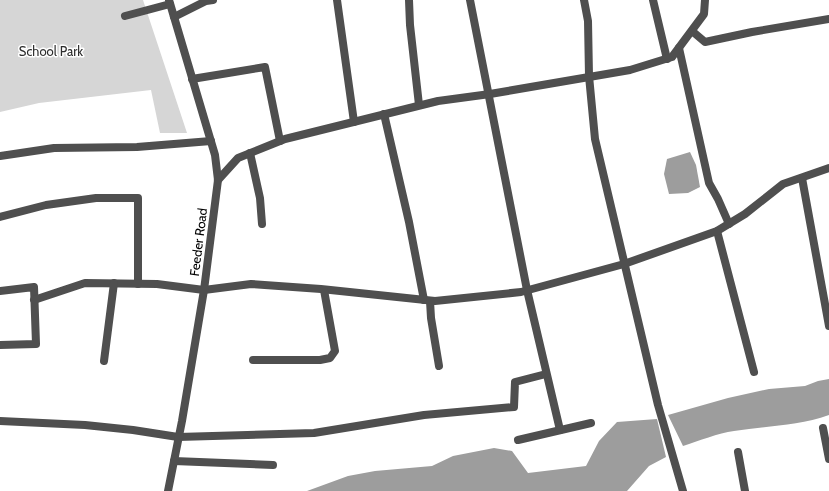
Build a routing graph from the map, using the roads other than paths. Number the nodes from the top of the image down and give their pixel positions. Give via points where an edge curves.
1 (213, 0) edge
2 (337, 0) edge
3 (409, 0) edge
4 (470, 0) edge
5 (584, 0) edge
6 (653, 0) edge
7 (705, 0) edge
8 (169, 2) edge
9 (125, 16) dead end
10 (174, 17) junction
11 (829, 19) edge
12 (692, 31) junction
13 (679, 48) junction
14 (667, 59) junction
15 (589, 76) junction
16 (192, 79) junction
17 (490, 94) junction
18 (419, 106) junction
19 (384, 114) junction
20 (354, 122) junction
21 (211, 141) junction
22 (280, 141) junction
23 (250, 153) junction
24 (0, 156) edge
25 (829, 168) edge
26 (802, 178) junction
27 (218, 180) junction
28 (0, 217) edge
29 (262, 224) dead end
30 (729, 224) junction
31 (717, 231) junction
32 (624, 264) junction
33 (114, 283) junction
34 (138, 284) junction
35 (204, 290) junction
36 (324, 290) junction
37 (527, 290) junction
38 (0, 291) edge
39 (34, 300) junction
40 (427, 301) junction
41 (829, 326) edge
42 (0, 345) edge
43 (253, 360) dead end
44 (104, 361) dead end
45 (439, 366) dead end
46 (754, 372) dead end
47 (546, 374) junction
48 (0, 421) edge
49 (591, 423) dead end
50 (823, 428) dead end
51 (560, 430) junction
52 (178, 437) junction
53 (518, 440) dead end
54 (738, 452) dead end
55 (829, 459) edge
56 (174, 461) junction
57 (273, 465) dead end
58 (168, 491) edge
59 (684, 491) edge
60 (745, 491) edge

1 - 10 street
2 - 20 street
3 - 18 street
4 - 17 street
5 - 15 street via 588,21
6 - 14 street
7 - 12 street via 704,14
8 - 9 street
8 - 10 street, Feeder Road
10 - 16 street, Feeder Road
11 - 12 street via 705,42
12 - 13 street
13 - 14 street
13 - 30 street via 709,183
14 - 15 street via 630,70
15 - 17 street
15 - 32 street via 595,139
16 - 21 street, Feeder Road
16 - 22 street via 265,67
17 - 18 street
17 - 37 street
18 - 19 street
19 - 20 street
19 - 40 street
20 - 22 street
21 - 24 street via 137,147 54,148
21 - 27 street, Feeder Road
22 - 23 street
23 - 27 street via 238,158
23 - 29 street via 260,198
25 - 26 street
26 - 30 street via 783,184
26 - 41 street
27 - 35 street, Feeder Road
28 - 34 street via 46,205 96,198 138,198
30 - 31 street
31 - 32 street
31 - 46 street
32 - 37 street
32 - 59 street via 658,405
33 - 34 street
33 - 39 street via 85,283
33 - 44 street
34 - 35 street
35 - 36 street via 251,284
35 - 52 street, Feeder Road
36 - 40 street
36 - 43 street via 335,351 330,358
37 - 40 street
37 - 47 street
38 - 39 street via 34,288
39 - 42 street via 36,344
40 - 45 street
47 - 51 street
47 - 52 street via 516,382 514,407 424,415 314,433
48 - 52 street via 85,425
49 - 51 street
50 - 55 street
51 - 53 street
52 - 56 street, Feeder Road
54 - 60 street
56 - 57 street
56 - 58 street, Feeder Road

